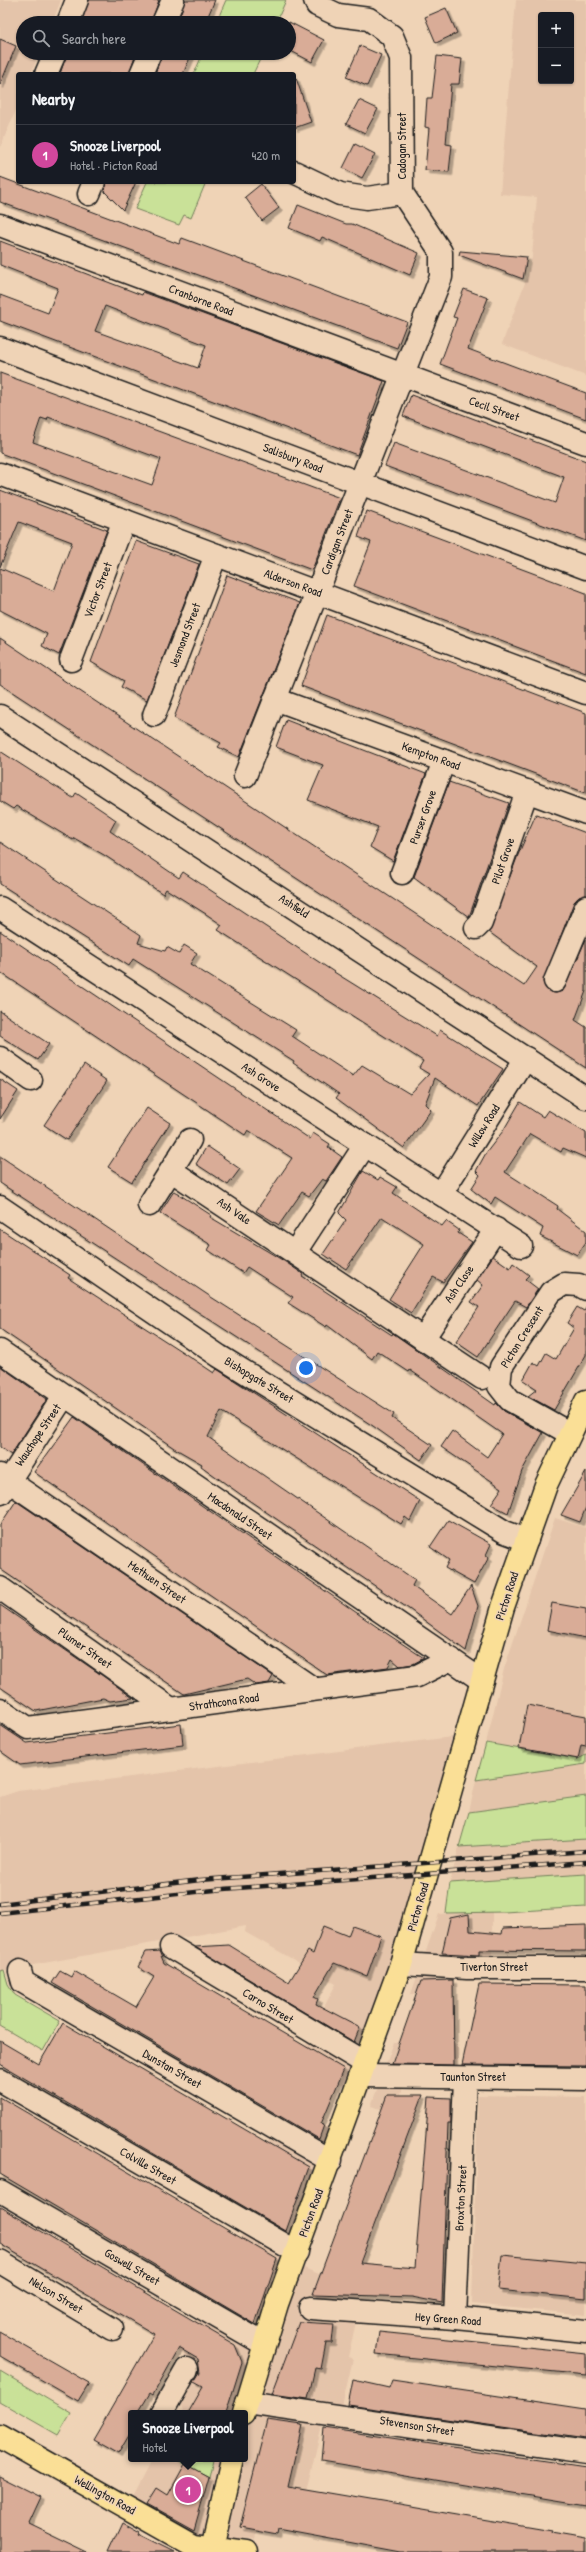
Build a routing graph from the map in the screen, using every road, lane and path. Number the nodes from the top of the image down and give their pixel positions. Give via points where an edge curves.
1 (77, 0) edge
2 (173, 0) edge
3 (315, 0) edge
4 (71, 16) edge
5 (166, 16) edge
6 (52, 60) edge
7 (147, 60) edge
8 (47, 72) edge
9 (142, 72) edge
10 (296, 173) edge
11 (402, 193) junction
12 (0, 224) edge
13 (0, 348) edge
14 (402, 376) junction
15 (586, 443) edge
16 (0, 474) edge
17 (360, 483) junction
18 (124, 520) junction
19 (216, 555) junction
20 (586, 568) edge
21 (317, 592) junction
22 (71, 660) dead end
23 (586, 693) edge
24 (275, 699) junction
25 (154, 715) dead end
26 (0, 716) edge
27 (444, 761) junction
28 (245, 776) dead end
29 (527, 791) junction
30 (586, 813) edge
31 (402, 873) dead end
32 (586, 907) edge
33 (0, 908) edge
34 (476, 928) dead end
35 (555, 981) dead end
36 (0, 1058) edge
37 (526, 1058) junction
38 (31, 1080) dead end
39 (586, 1098) edge
40 (190, 1140) dead end
41 (365, 1145) junction
42 (172, 1171) junction
43 (441, 1194) junction
44 (149, 1205) dead end
45 (0, 1207) edge
46 (496, 1229) junction
47 (521, 1246) dead end
48 (303, 1258) junction
49 (586, 1289) edge
50 (423, 1339) junction
51 (0, 1351) edge
52 (482, 1378) dead end
53 (64, 1396) junction
54 (586, 1401) edge
55 (569, 1433) junction
56 (3, 1483) edge
57 (527, 1540) junction
58 (0, 1588) edge
59 (451, 1659) junction
60 (481, 1680) junction
61 (314, 1690) junction
62 (0, 1709) edge
63 (170, 1709) junction
64 (171, 1947) dead end
65 (401, 1964) junction
66 (586, 1968) edge
67 (20, 1971) dead end
68 (363, 2070) junction
69 (466, 2078) junction
70 (586, 2079) edge
71 (0, 2080) edge
72 (331, 2161) junction
73 (0, 2191) edge
74 (297, 2252) junction
75 (0, 2262) edge
76 (310, 2308) dead end
77 (455, 2318) junction
78 (112, 2328) dead end
79 (586, 2331) edge
80 (264, 2344) junction
81 (187, 2369) dead end
82 (246, 2408) edge
83 (167, 2410) edge
84 (0, 2436) edge
85 (586, 2452) edge
86 (231, 2462) edge
87 (212, 2550) edge
88 (246, 2552) edge

1 - 4 street
2 - 5 street
3 - 11 street, Cadogan Street via 317,5 338,15 368,19 392,36 401,58
6 - 8 street
7 - 9 street
10 - 11 street via 340,194 367,198
11 - 14 street, Cadogan Street via 441,252 441,278
12 - 14 street, Cranborne Road
13 - 17 street, Salisbury Road
14 - 15 street, Cecil Street
14 - 17 street, Cardigan Street
16 - 18 street, Alderson Road
17 - 20 street, Salisbury Road
17 - 21 street, Cardigan Street
18 - 19 street, Alderson Road
18 - 22 street, Victor Street
19 - 21 street, Alderson Road
19 - 25 street, Jesmond Street
21 - 23 street, Alderson Road
21 - 24 street, Cardigan Street
24 - 27 street, Kempton Road
24 - 28 street, Cardigan Street
26 - 37 street, Ashfield
27 - 29 street, Kempton Road
27 - 31 street, Purser Grove
29 - 30 street, Kempton Road
29 - 34 street, Pilot Grove via 481,923
32 - 35 street
33 - 41 street, Ash Grove
36 - 38 street
37 - 39 street, Ashfield
37 - 43 street, Willow Road
40 - 42 street
41 - 43 street, Ash Grove
41 - 48 street
42 - 44 street
42 - 48 street, Ash Vale
43 - 46 street, Ash Grove
45 - 57 street, Bishopgate Street via 219,1356 505,1532
46 - 47 street, Ash Grove
46 - 50 street, Ash Close
48 - 50 street, Ash Vale
49 - 55 street, Picton Crescent via 579,1285 564,1284 551,1292 501,1367 499,1386 510,1400
50 - 52 street, Ash Vale
51 - 53 street, Macdonald Street
53 - 56 street, Wauchope Street
53 - 59 street, Macdonald Street
54 - 55 main road, Picton Road
55 - 57 main road, Picton Road via 546,1485
56 - 61 street, Methuen Street
57 - 60 main road, Picton Road
58 - 63 street, Plumer Street
59 - 60 street, Macdonald Street
59 - 61 street, Strathcona Road via 417,1676
60 - 65 main road, Picton Road via 470,1732
61 - 63 street, Strathcona Road
62 - 63 street, Strathcona Road via 28,1728
64 - 68 street, Carno Street
65 - 66 street, Tiverton Street via 467,1968
65 - 68 main road, Picton Road
67 - 72 street, Dunstan Street via 23,1982
68 - 69 street, Taunton Street
68 - 72 main road, Picton Road
69 - 70 street, Taunton Street
69 - 77 street, Broxton Street
71 - 74 street, Colville Street
72 - 74 main road, Picton Road
73 - 80 street, Goswell Street
74 - 80 main road, Picton Road
75 - 78 street, Nelson Street
76 - 77 street, Hey Green Road
77 - 79 street, Hey Green Road
80 - 82 main road, Picton Road
81 - 83 street
82 - 85 street, Stevenson Street
84 - 87 main road, Wellington Road via 193,2545
86 - 87 main road
87 - 88 main road, Wellington Road

